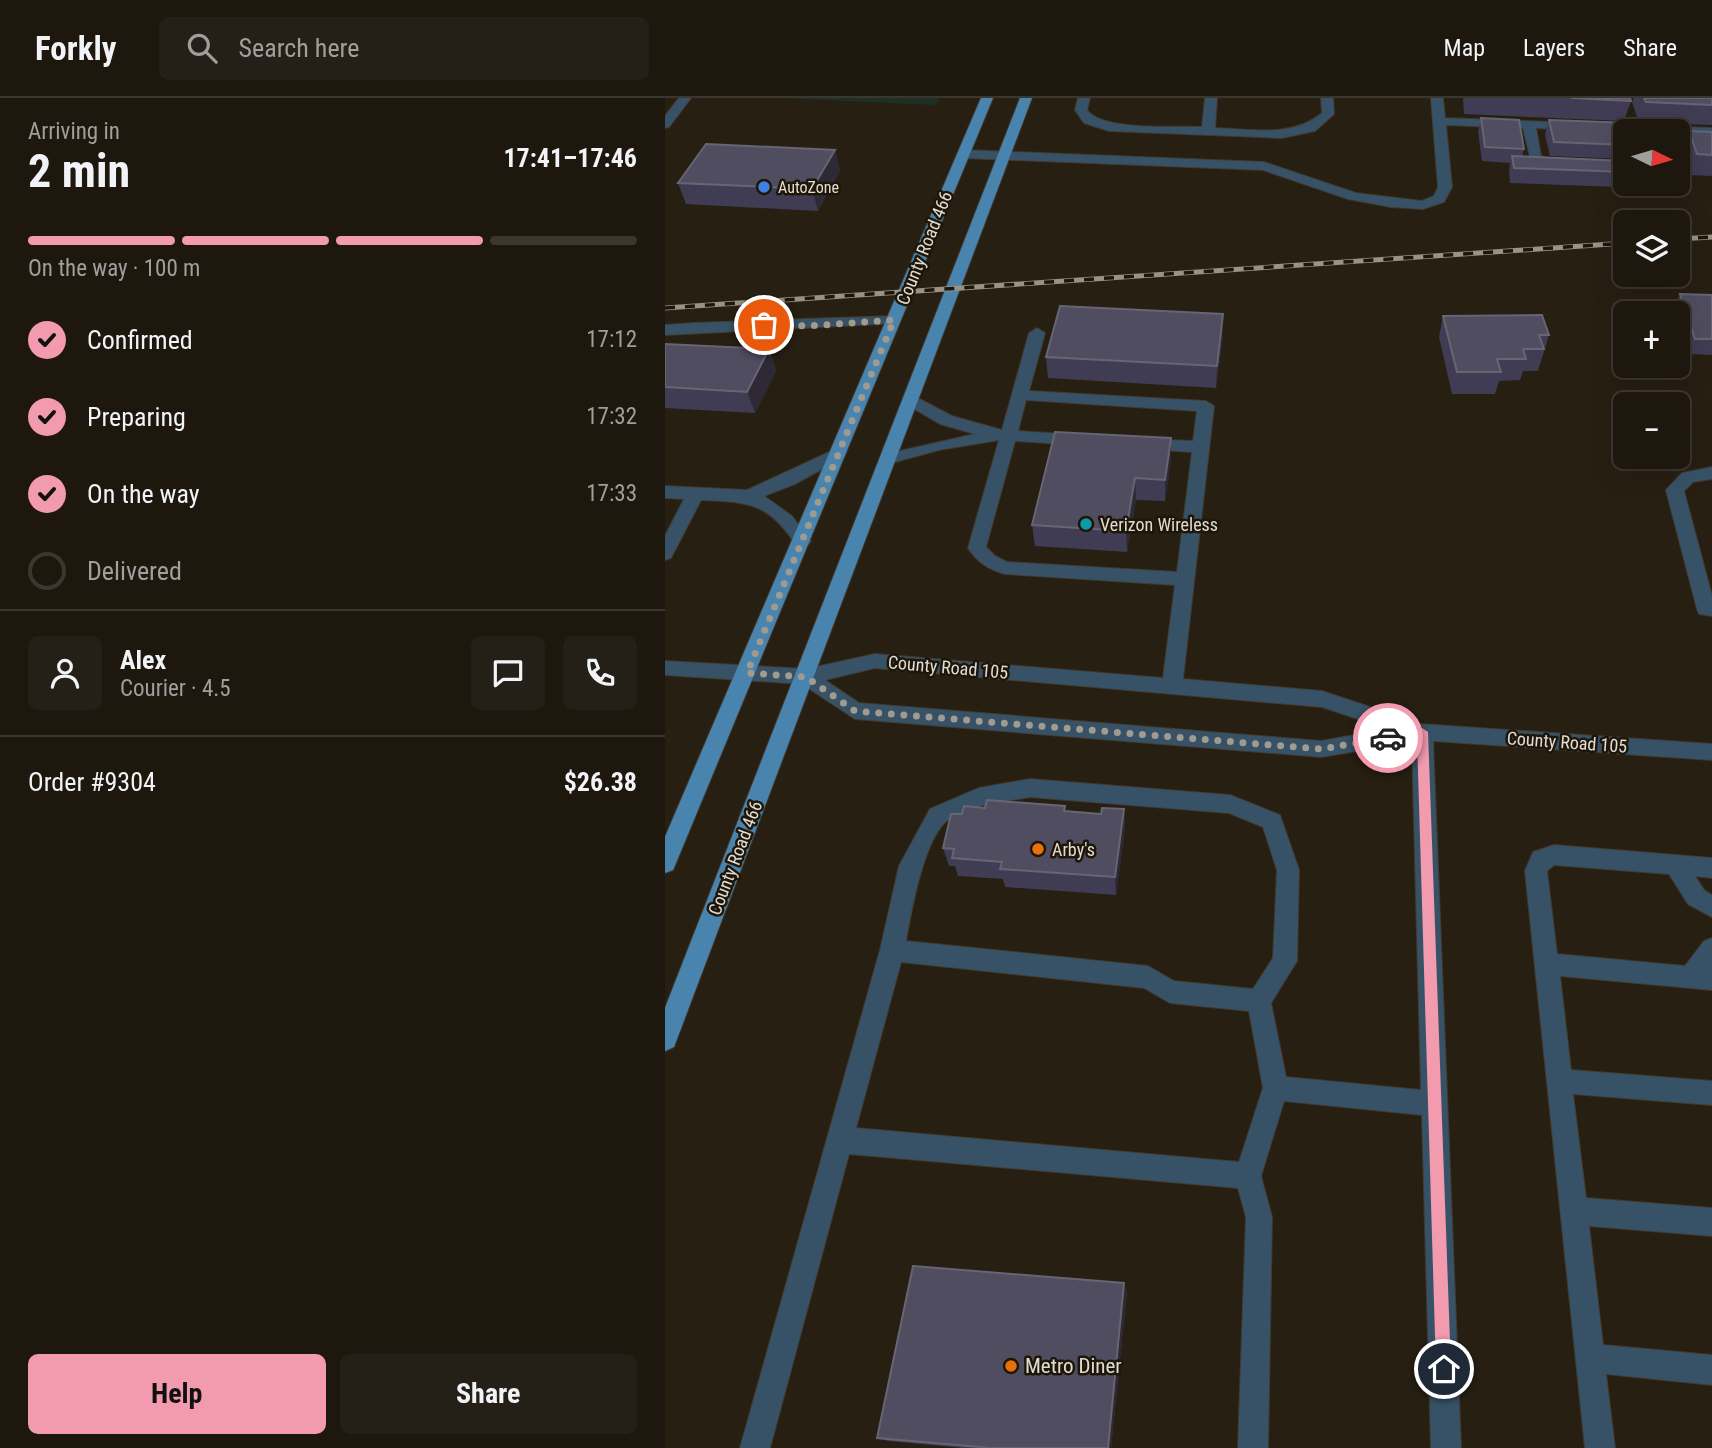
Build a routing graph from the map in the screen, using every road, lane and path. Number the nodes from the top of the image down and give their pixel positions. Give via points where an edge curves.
1 (685, 98) edge
2 (987, 98) edge
3 (1026, 98) edge
4 (1084, 98) edge
5 (1211, 98) edge
6 (1327, 98) edge
7 (1437, 98) edge
8 (1439, 121) junction
9 (665, 124) edge
10 (1529, 125) junction
11 (1584, 127) edge
12 (1208, 131) junction
13 (1691, 132) edge
14 (1712, 132) edge
15 (964, 154) junction
16 (1003, 156) junction
17 (1572, 164) edge
18 (894, 320) junction
19 (665, 330) edge
20 (1037, 333) dead end
21 (1020, 395) junction
22 (910, 400) junction
23 (1003, 436) junction
24 (1201, 447) junction
25 (838, 453) junction
26 (888, 459) junction
27 (1712, 473) edge
28 (665, 492) edge
29 (695, 494) junction
30 (749, 496) junction
31 (802, 541) junction
32 (665, 554) edge
33 (1185, 579) junction
34 (1709, 609) edge
35 (665, 668) edge
36 (747, 673) junction
37 (806, 677) junction
38 (1172, 686) junction
39 (1422, 732) junction
40 (1712, 752) edge
41 (665, 863) edge
42 (1675, 865) junction
43 (1712, 868) edge
44 (1712, 907) edge
45 (1712, 949) edge
46 (892, 950) junction
47 (1546, 964) junction
48 (1701, 978) edge
49 (1259, 1001) junction
50 (668, 1025) edge
51 (1559, 1081) junction
52 (1276, 1088) junction
53 (1712, 1093) edge
54 (1435, 1104) junction
55 (839, 1140) junction
56 (1248, 1176) junction
57 (1574, 1211) junction
58 (1712, 1222) edge
59 (1590, 1358) junction
60 (1712, 1370) edge
61 (755, 1448) edge
62 (1253, 1448) edge
63 (1446, 1448) edge
64 (1600, 1448) edge

1 - 9 street
2 - 15 main road, County Road 466
3 - 16 main road, County Road 466
4 - 12 street via 1081,110 1088,120 1109,128
5 - 12 street
6 - 12 street via 1328,114 1311,128 1282,134
7 - 8 street
8 - 10 street
8 - 16 street via 1444,187 1439,199 1423,205 1353,196 1264,166
10 - 11 street
10 - 17 street via 1535,158
13 - 14 street
15 - 16 street
15 - 18 main road, County Road 466
16 - 22 main road, County Road 466
18 - 19 street via 809,326 720,324
18 - 25 main road, County Road 466
20 - 21 street
21 - 23 street
21 - 24 street via 1206,406
22 - 23 street via 946,420
22 - 26 main road, County Road 466
23 - 24 street
23 - 26 street
23 - 33 street via 977,548 989,561 1005,568
24 - 33 street
25 - 30 street
25 - 31 main road, County Road 466
26 - 37 main road, County Road 466
27 - 34 street via 1688,477 1675,490
28 - 29 street
29 - 30 street
29 - 32 street
30 - 31 street via 776,509
31 - 36 main road, County Road 466
33 - 38 street
35 - 36 street
36 - 37 street
36 - 41 main road, County Road 466
37 - 38 street, County Road 105 via 875,661
37 - 39 street, County Road 105 via 855,711 1321,749
37 - 50 main road, County Road 466
38 - 39 street, County Road 105 via 1322,699
39 - 40 street, County Road 105
39 - 54 street
42 - 43 street
42 - 44 street via 1696,897
42 - 47 street via 1554,855 1541,859 1536,872
45 - 48 street
46 - 49 street via 1148,977 1170,992
46 - 49 street via 910,866 938,815 979,797 1030,788 1230,804 1272,821 1288,870 1285,961
46 - 55 street
47 - 48 street
47 - 51 street
49 - 52 street
51 - 53 street
51 - 57 street
52 - 54 street
52 - 56 street
54 - 63 street
55 - 56 street
55 - 61 street
56 - 62 street via 1259,1217
57 - 58 street
57 - 59 street
59 - 60 street
59 - 64 street

